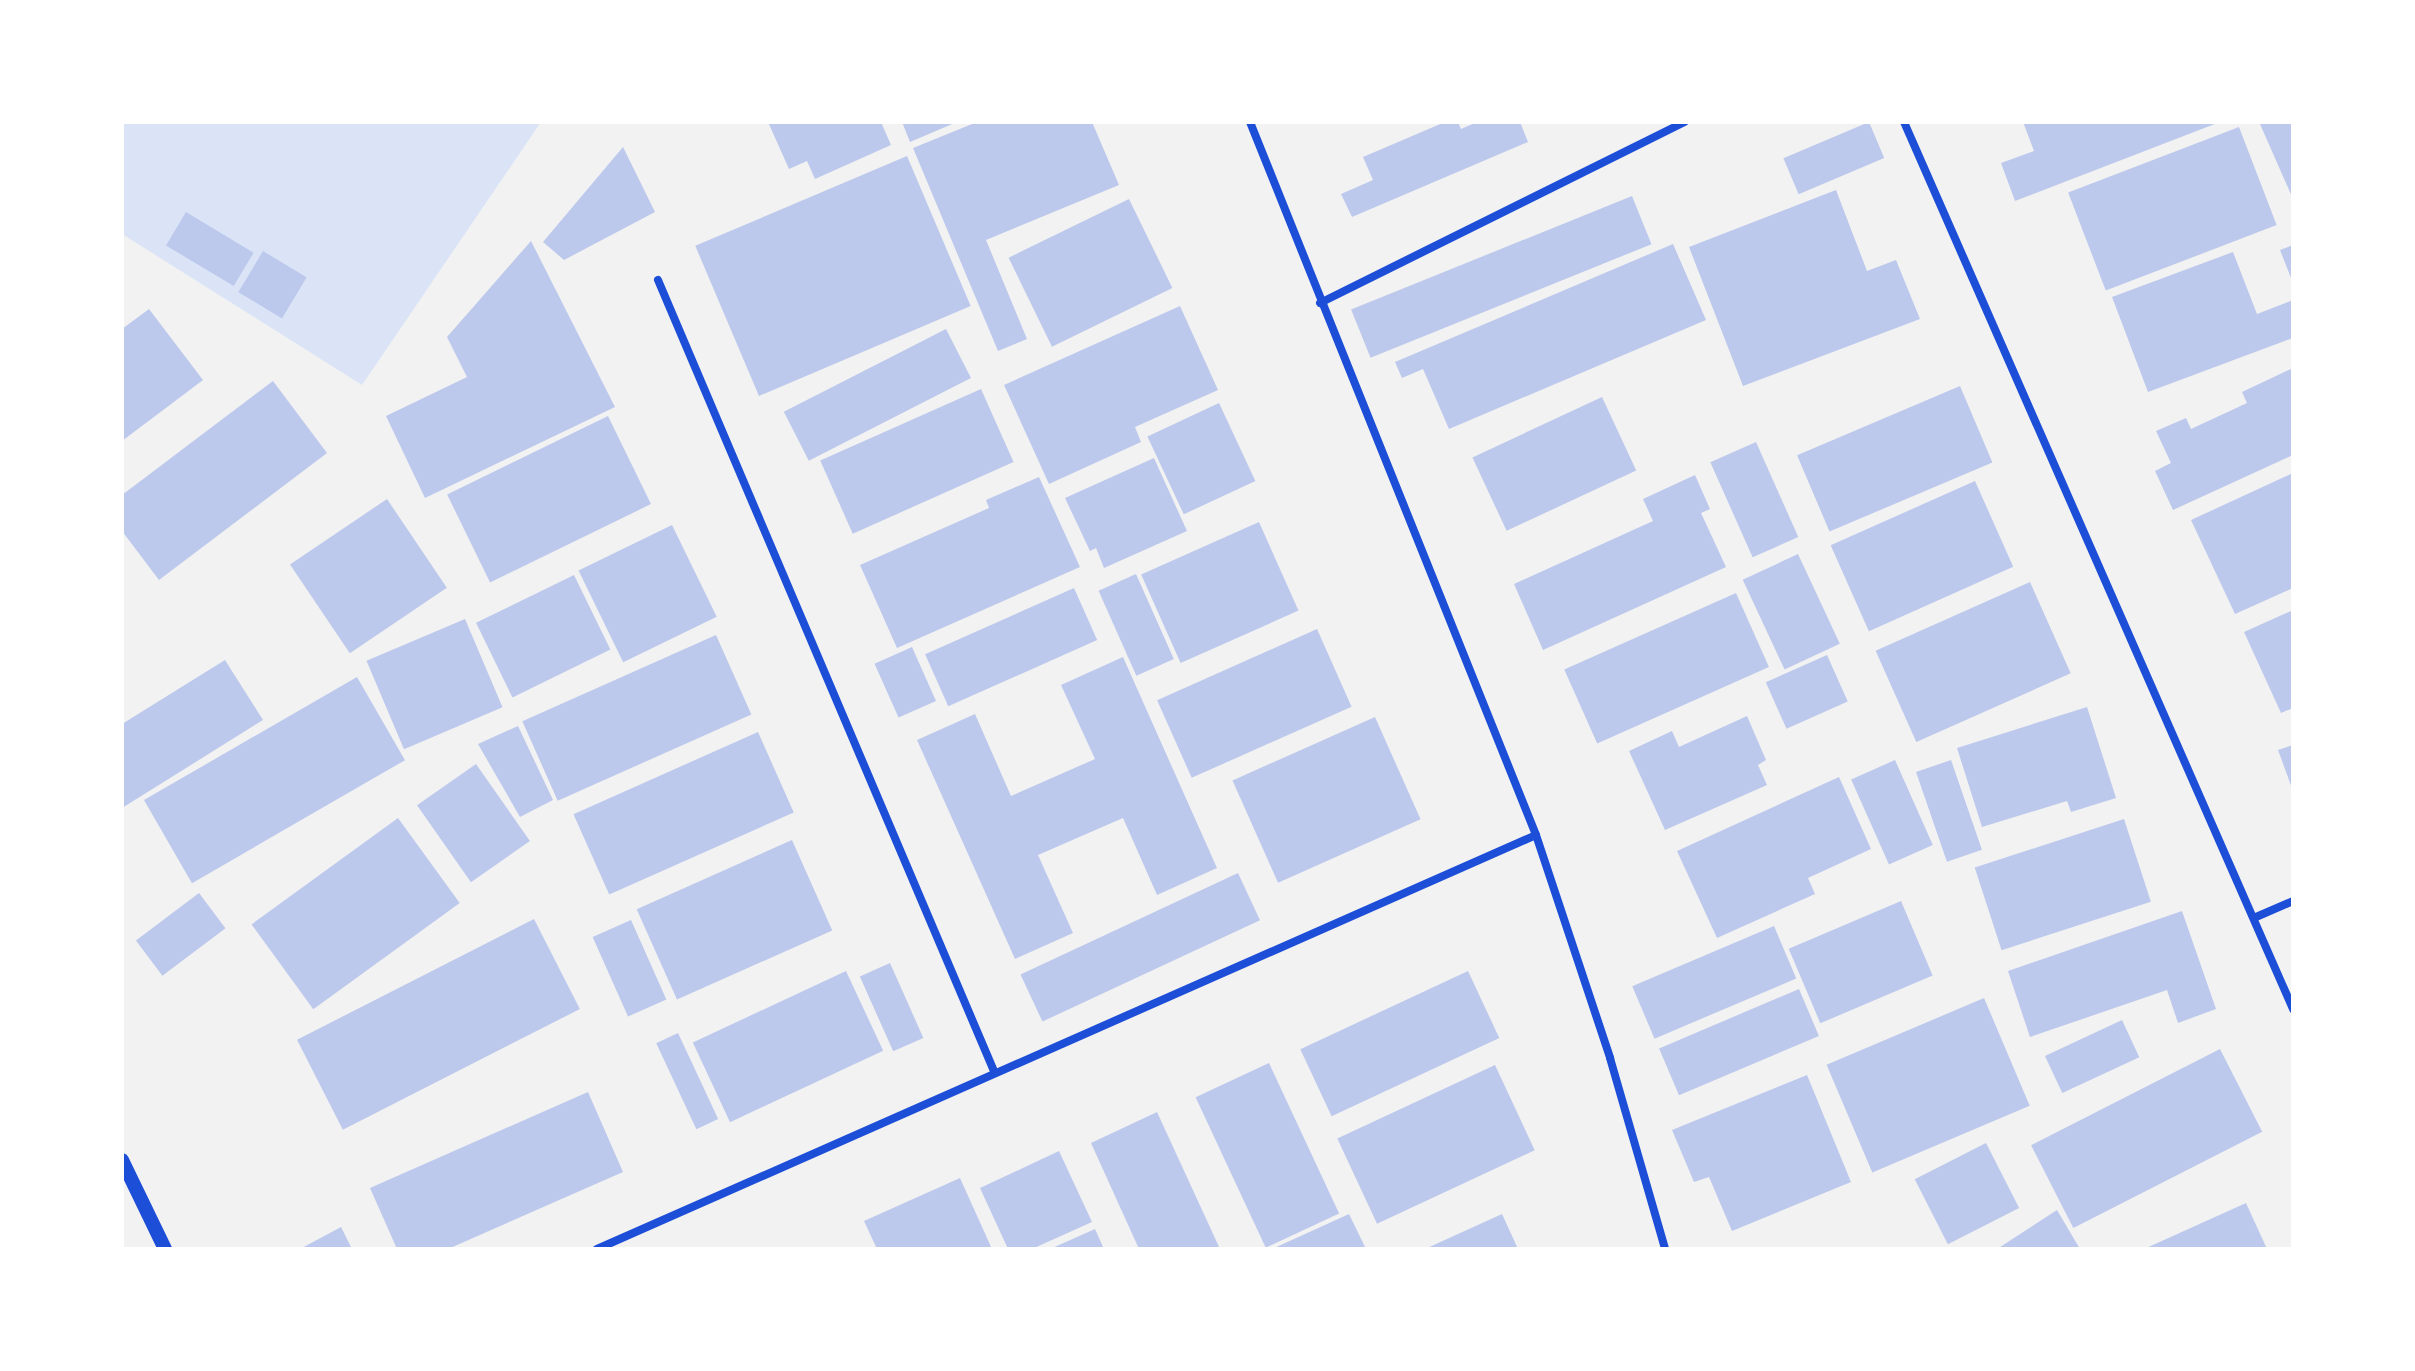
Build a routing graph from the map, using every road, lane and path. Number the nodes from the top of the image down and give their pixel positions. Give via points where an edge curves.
1 (1250, 122) edge
2 (1684, 122) edge
3 (1904, 122) edge
4 (658, 280) dead end
5 (1320, 303) junction
6 (1536, 835) junction
7 (2293, 901) edge
8 (2256, 917) junction
9 (2293, 1009) edge
10 (994, 1071) junction
11 (122, 1160) edge
12 (165, 1249) edge
13 (597, 1249) edge
14 (1665, 1249) edge

1 - 5 street
2 - 5 street
3 - 8 street
4 - 10 street
5 - 6 street
6 - 10 street
6 - 14 street via 1610,1058
7 - 8 street
8 - 9 street
10 - 13 street
11 - 12 street

